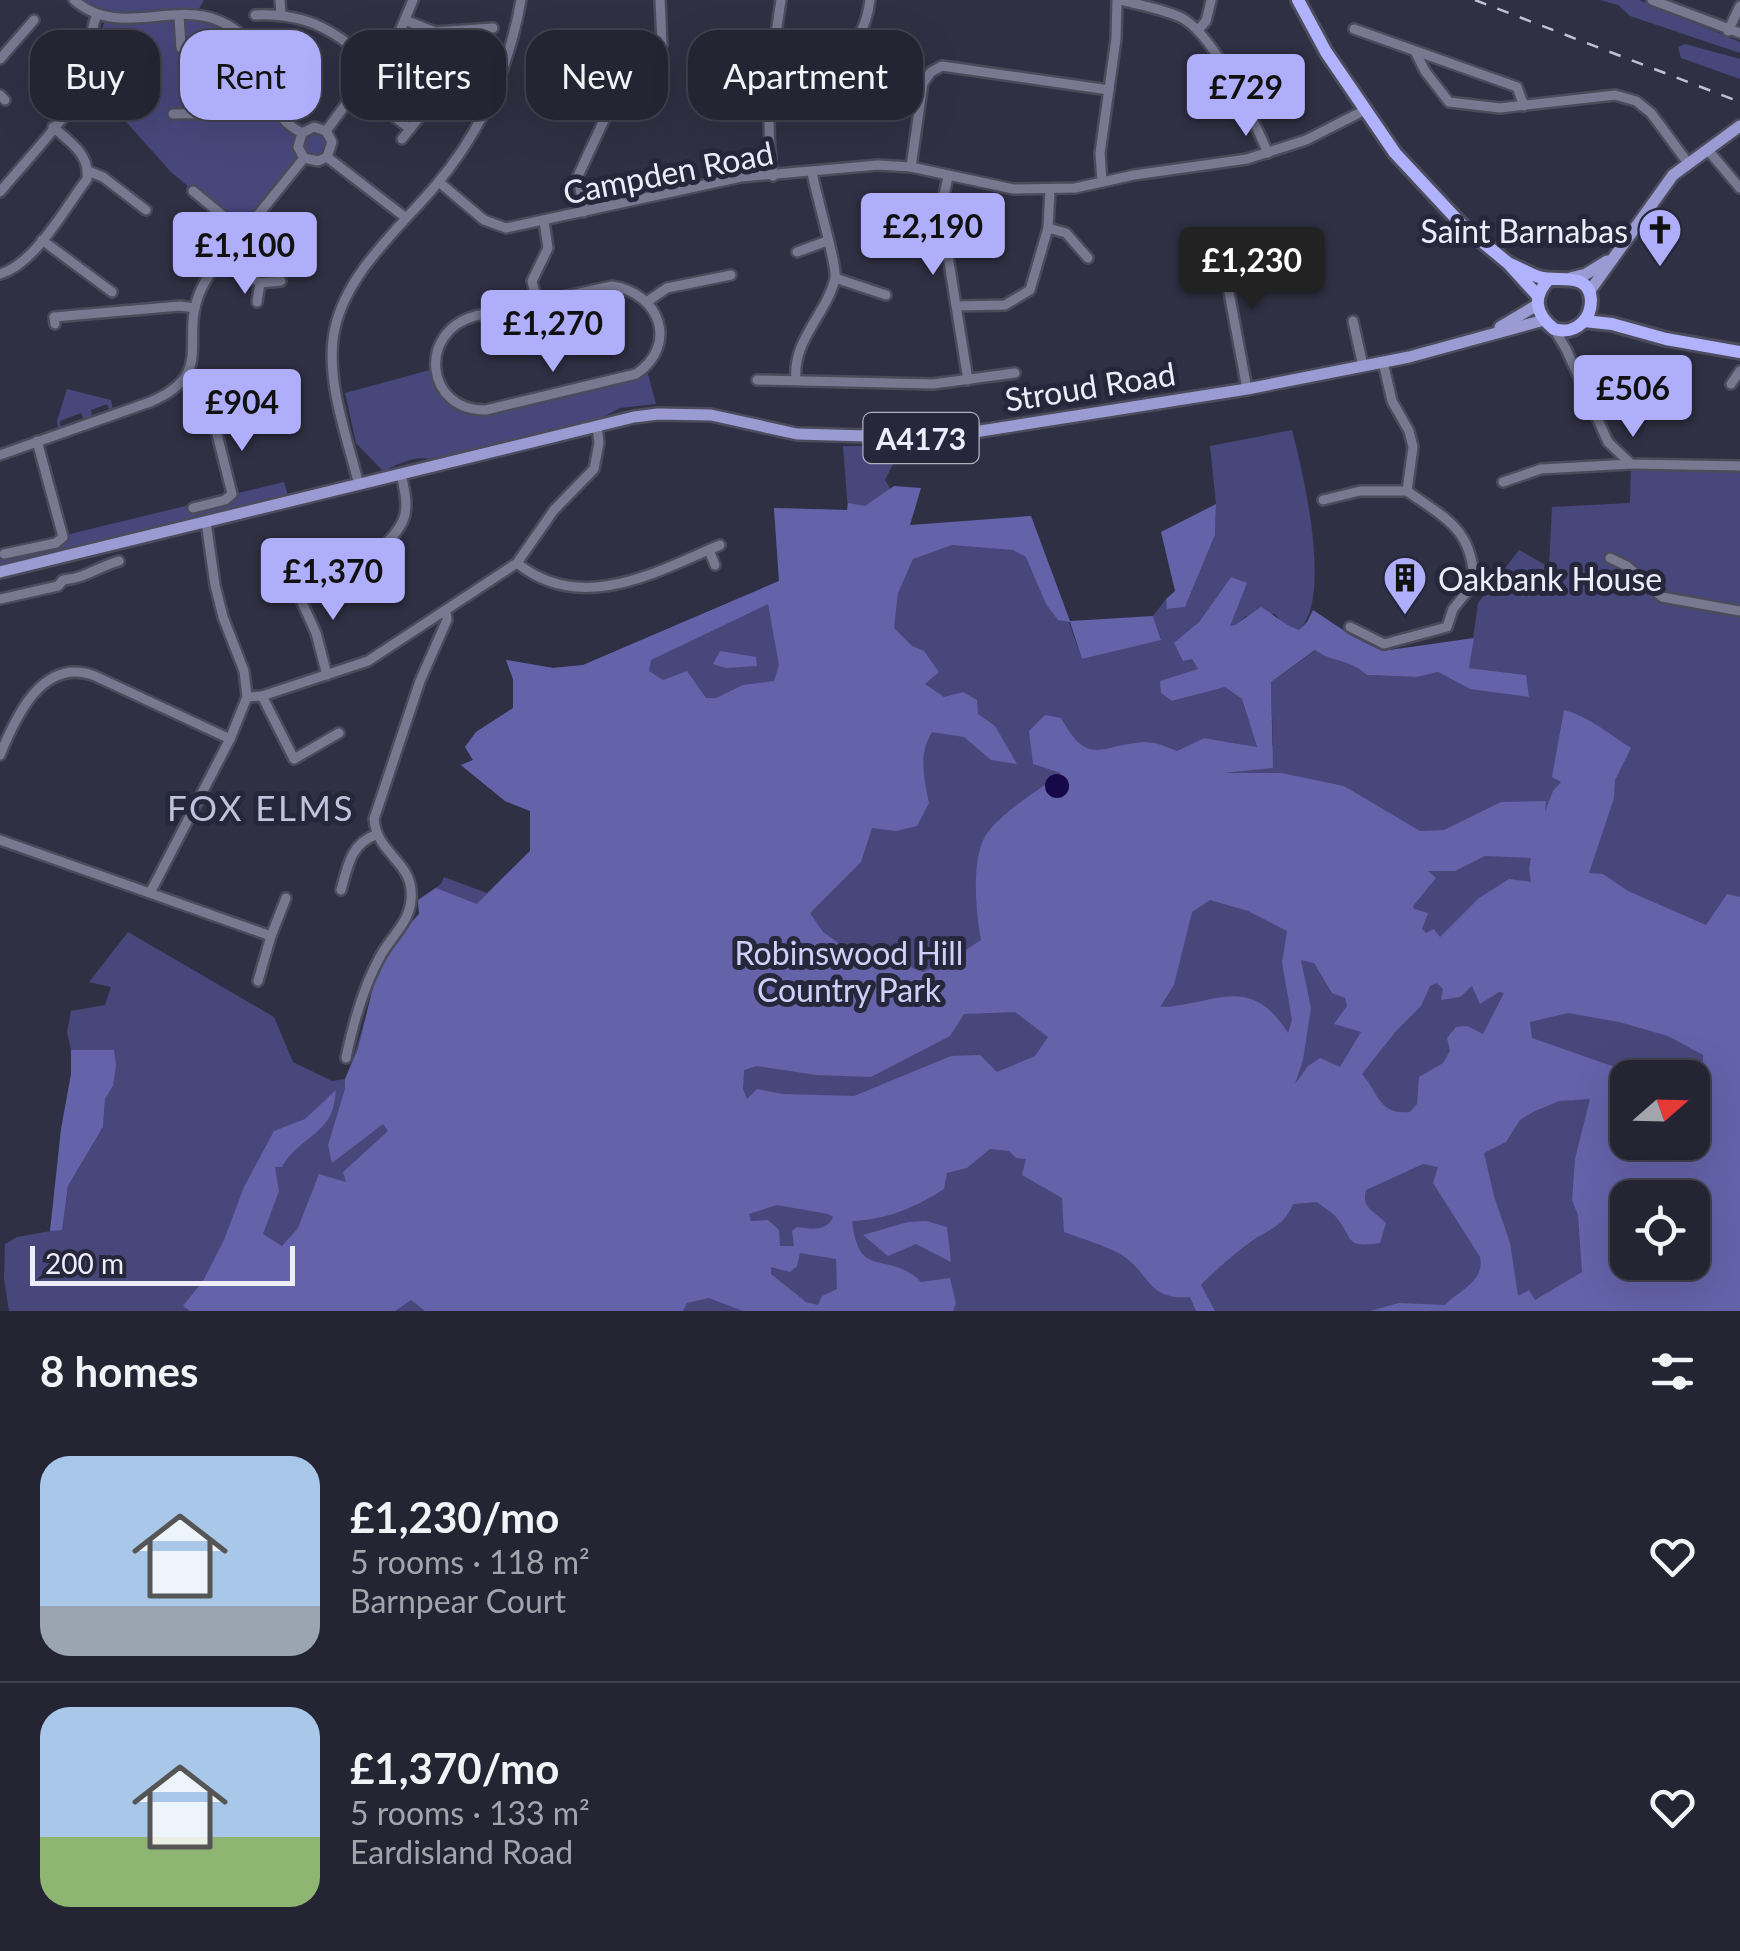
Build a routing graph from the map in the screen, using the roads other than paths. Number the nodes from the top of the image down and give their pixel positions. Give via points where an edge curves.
1 (74, 0) edge
2 (280, 0) edge
3 (414, 0) edge
4 (522, 0) edge
5 (660, 0) edge
6 (782, 0) edge
7 (870, 0) edge
8 (1119, 0) edge
9 (1209, 0) edge
10 (1298, 0) edge
11 (1652, 0) edge
12 (1740, 6) edge
13 (97, 14) junction
14 (255, 15) dead end
15 (280, 15) junction
16 (180, 16) junction
17 (34, 20) dead end
18 (406, 20) junction
19 (492, 28) dead end
20 (1354, 28) dead end
21 (180, 30) edge
22 (232, 30) edge
23 (399, 30) edge
24 (661, 30) edge
25 (777, 30) edge
26 (864, 30) edge
27 (1198, 30) junction
28 (1728, 30) junction
29 (1740, 34) edge
30 (341, 39) edge
31 (1415, 50) junction
32 (0, 58) edge
33 (1109, 90) junction
34 (1524, 106) junction
35 (341, 111) edge
36 (1364, 111) junction
37 (173, 114) dead end
38 (180, 114) edge
39 (283, 120) edge
40 (400, 120) edge
41 (417, 120) edge
42 (604, 120) edge
43 (770, 120) edge
44 (53, 127) junction
45 (1739, 127) edge
46 (410, 128) junction
47 (326, 131) junction
48 (302, 133) junction
49 (402, 139) dead end
50 (1707, 149) junction
51 (1268, 153) junction
52 (327, 156) junction
53 (304, 158) junction
54 (1688, 163) junction
55 (916, 169) junction
56 (88, 171) junction
57 (812, 172) junction
58 (772, 176) junction
59 (948, 177) junction
60 (439, 182) junction
61 (1102, 182) junction
62 (1740, 188) edge
63 (1050, 190) junction
64 (193, 191) dead end
65 (0, 192) edge
66 (144, 193) dead end
67 (137, 203) junction
68 (146, 210) dead end
69 (584, 212) junction
70 (406, 218) junction
71 (544, 221) junction
72 (1048, 228) junction
73 (244, 232) junction
74 (42, 240) junction
75 (828, 241) junction
76 (797, 252) dead end
77 (1085, 256) dead end
78 (222, 259) junction
79 (1611, 259) junction
80 (1508, 262) junction
81 (1208, 272) dead end
82 (0, 274) edge
83 (731, 275) dead end
84 (835, 278) junction
85 (1570, 278) junction
86 (1549, 280) junction
87 (281, 281) dead end
88 (260, 283) junction
89 (112, 292) dead end
90 (886, 295) dead end
91 (1590, 298) junction
92 (648, 301) junction
93 (1537, 301) junction
94 (257, 302) dead end
95 (537, 302) junction
96 (957, 306) junction
97 (194, 308) junction
98 (1584, 321) junction
99 (1353, 322) dead end
100 (55, 324) dead end
101 (1549, 324) junction
102 (1612, 324) junction
103 (1570, 330) junction
104 (1483, 336) junction
105 (1566, 350) junction
106 (1740, 352) edge
107 (999, 362) dead end
108 (1382, 362) junction
109 (1362, 366) junction
110 (1740, 372) edge
111 (1016, 373) dead end
112 (1001, 375) junction
113 (184, 380) junction
114 (757, 380) dead end
115 (796, 380) junction
116 (968, 380) junction
117 (1731, 384) dead end
118 (1246, 389) junction
119 (1652, 397) dead end
120 (1595, 415) junction
121 (597, 426) junction
122 (38, 442) junction
123 (0, 455) edge
124 (1631, 464) junction
125 (1740, 466) edge
126 (401, 474) junction
127 (1503, 482) dead end
128 (360, 485) junction
129 (1407, 490) junction
130 (1321, 500) dead end
131 (193, 508) dead end
132 (206, 522) junction
133 (720, 546) dead end
134 (709, 550) junction
135 (383, 551) dead end
136 (4, 554) dead end
137 (59, 558) junction
138 (1618, 558) dead end
139 (118, 561) dead end
140 (517, 563) junction
141 (715, 565) dead end
142 (0, 572) edge
143 (63, 580) junction
144 (295, 588) dead end
145 (0, 599) edge
146 (1740, 611) edge
147 (446, 612) junction
148 (1350, 627) dead end
149 (328, 675) junction
150 (262, 696) junction
151 (247, 697) junction
152 (340, 733) dead end
153 (230, 739) junction
154 (0, 755) edge
155 (375, 835) junction
156 (0, 840) edge
157 (341, 890) dead end
158 (151, 891) junction
159 (286, 898) dead end
160 (271, 936) junction
161 (258, 981) dead end
162 (346, 1058) dead end

1 - 13 street
2 - 15 street
3 - 18 street
4 - 60 street via 499,84
5 - 24 street
6 - 25 street
7 - 26 street
8 - 27 street via 1180,17
8 - 33 street
9 - 27 street
10 - 36 highway
11 - 28 street
12 - 28 street
13 - 16 street via 129,20
13 - 44 street via 88,79
14 - 15 street
15 - 30 street via 308,20
16 - 21 street
16 - 22 street via 217,20
17 - 32 street
18 - 19 street via 434,32
18 - 23 street
20 - 31 street
27 - 51 street
28 - 29 street
31 - 34 street via 1517,87
31 - 34 street via 1449,102
33 - 55 street via 942,66 923,83
33 - 61 street
34 - 54 street via 1592,96 1636,101
35 - 47 street
36 - 51 street, Campden Road
36 - 80 highway via 1436,198
37 - 38 street
39 - 48 street
40 - 46 street
41 - 46 street
42 - 69 street via 578,176
43 - 58 street
44 - 56 street via 82,154
44 - 65 street
45 - 50 main road
46 - 49 street
47 - 48 street
47 - 52 street via 332,142
48 - 53 street via 298,147
50 - 54 main road
50 - 62 street
51 - 61 street, Campden Road
52 - 53 street via 318,162
52 - 70 street
53 - 73 street
54 - 79 main road via 1667,181
55 - 57 street, Campden Road via 878,165
55 - 59 street, Campden Road
56 - 67 street
56 - 74 street
57 - 58 street, Campden Road
57 - 75 street
58 - 69 street, Campden Road via 740,177
59 - 63 street, Campden Road
59 - 96 street via 942,219
60 - 70 street
60 - 71 street, Campden Road via 492,224
61 - 63 street, Campden Road
63 - 72 street
64 - 73 street
66 - 67 street
67 - 68 street
69 - 71 street, Campden Road
70 - 128 street via 358,276 334,330 332,358
71 - 95 street via 549,243 532,281
72 - 77 street via 1066,233
72 - 96 street via 1029,292 1005,305
73 - 78 street
74 - 82 street via 13,270
74 - 89 street
75 - 76 street
75 - 84 street
78 - 88 street
78 - 97 street
79 - 85 main road
79 - 91 main road
80 - 86 highway
80 - 93 highway
81 - 118 street via 1228,287
83 - 92 street via 667,288
84 - 90 street
84 - 115 street via 800,347
85 - 86 highway
85 - 91 highway
86 - 93 highway
87 - 88 street
88 - 94 street
91 - 98 highway
91 - 102 highway
92 - 95 street via 612,286
92 - 95 street via 658,322 658,346 636,374 486,410 452,400 435,369 444,334 465,318
93 - 101 highway
93 - 104 main road, A4173
96 - 116 street
97 - 100 street via 54,317
97 - 113 street via 194,354
98 - 102 highway
98 - 103 highway
99 - 109 street
101 - 103 highway
101 - 104 main road, A4173
101 - 105 street
102 - 106 highway
103 - 105 street
104 - 108 main road, Stroud Road / A4173
105 - 120 street
107 - 112 street
108 - 109 main road, Stroud Road / A4173
108 - 129 street via 1409,431
109 - 118 main road, Stroud Road / A4173
110 - 117 street
111 - 112 street
112 - 116 street
113 - 122 street via 163,396
113 - 131 street via 208,398 232,494
114 - 115 street
115 - 116 street
118 - 121 main road, Stroud Road / A4173 via 936,438 798,434 677,414
119 - 120 street via 1628,410
120 - 124 street via 1608,442
121 - 126 main road, Stroud Road / A4173
121 - 140 street via 594,469
122 - 123 street
122 - 136 street via 63,537
124 - 125 street
124 - 127 street via 1540,469
126 - 128 main road, Stroud Road / A4173
126 - 135 street via 406,511
128 - 132 main road, Stroud Road / A4173
129 - 130 street
129 - 148 street via 1456,525 1468,545 1474,583 1447,627 1384,644
132 - 137 main road, Stroud Road / A4173
132 - 151 street via 215,585
133 - 134 street
134 - 140 street via 611,587 566,586
134 - 141 street
137 - 142 main road, Stroud Road / A4173
137 - 143 street
138 - 146 street via 1662,598
139 - 143 street
140 - 147 street
143 - 145 street
144 - 149 street
147 - 149 street via 368,660
147 - 155 street via 383,784
149 - 150 street
150 - 151 street
150 - 152 street via 294,758
151 - 153 street
153 - 154 street via 75,671 28,698
153 - 158 street
155 - 157 street via 353,851
155 - 162 street via 406,871 412,900 366,989
156 - 158 street
158 - 160 street
159 - 160 street
160 - 161 street

